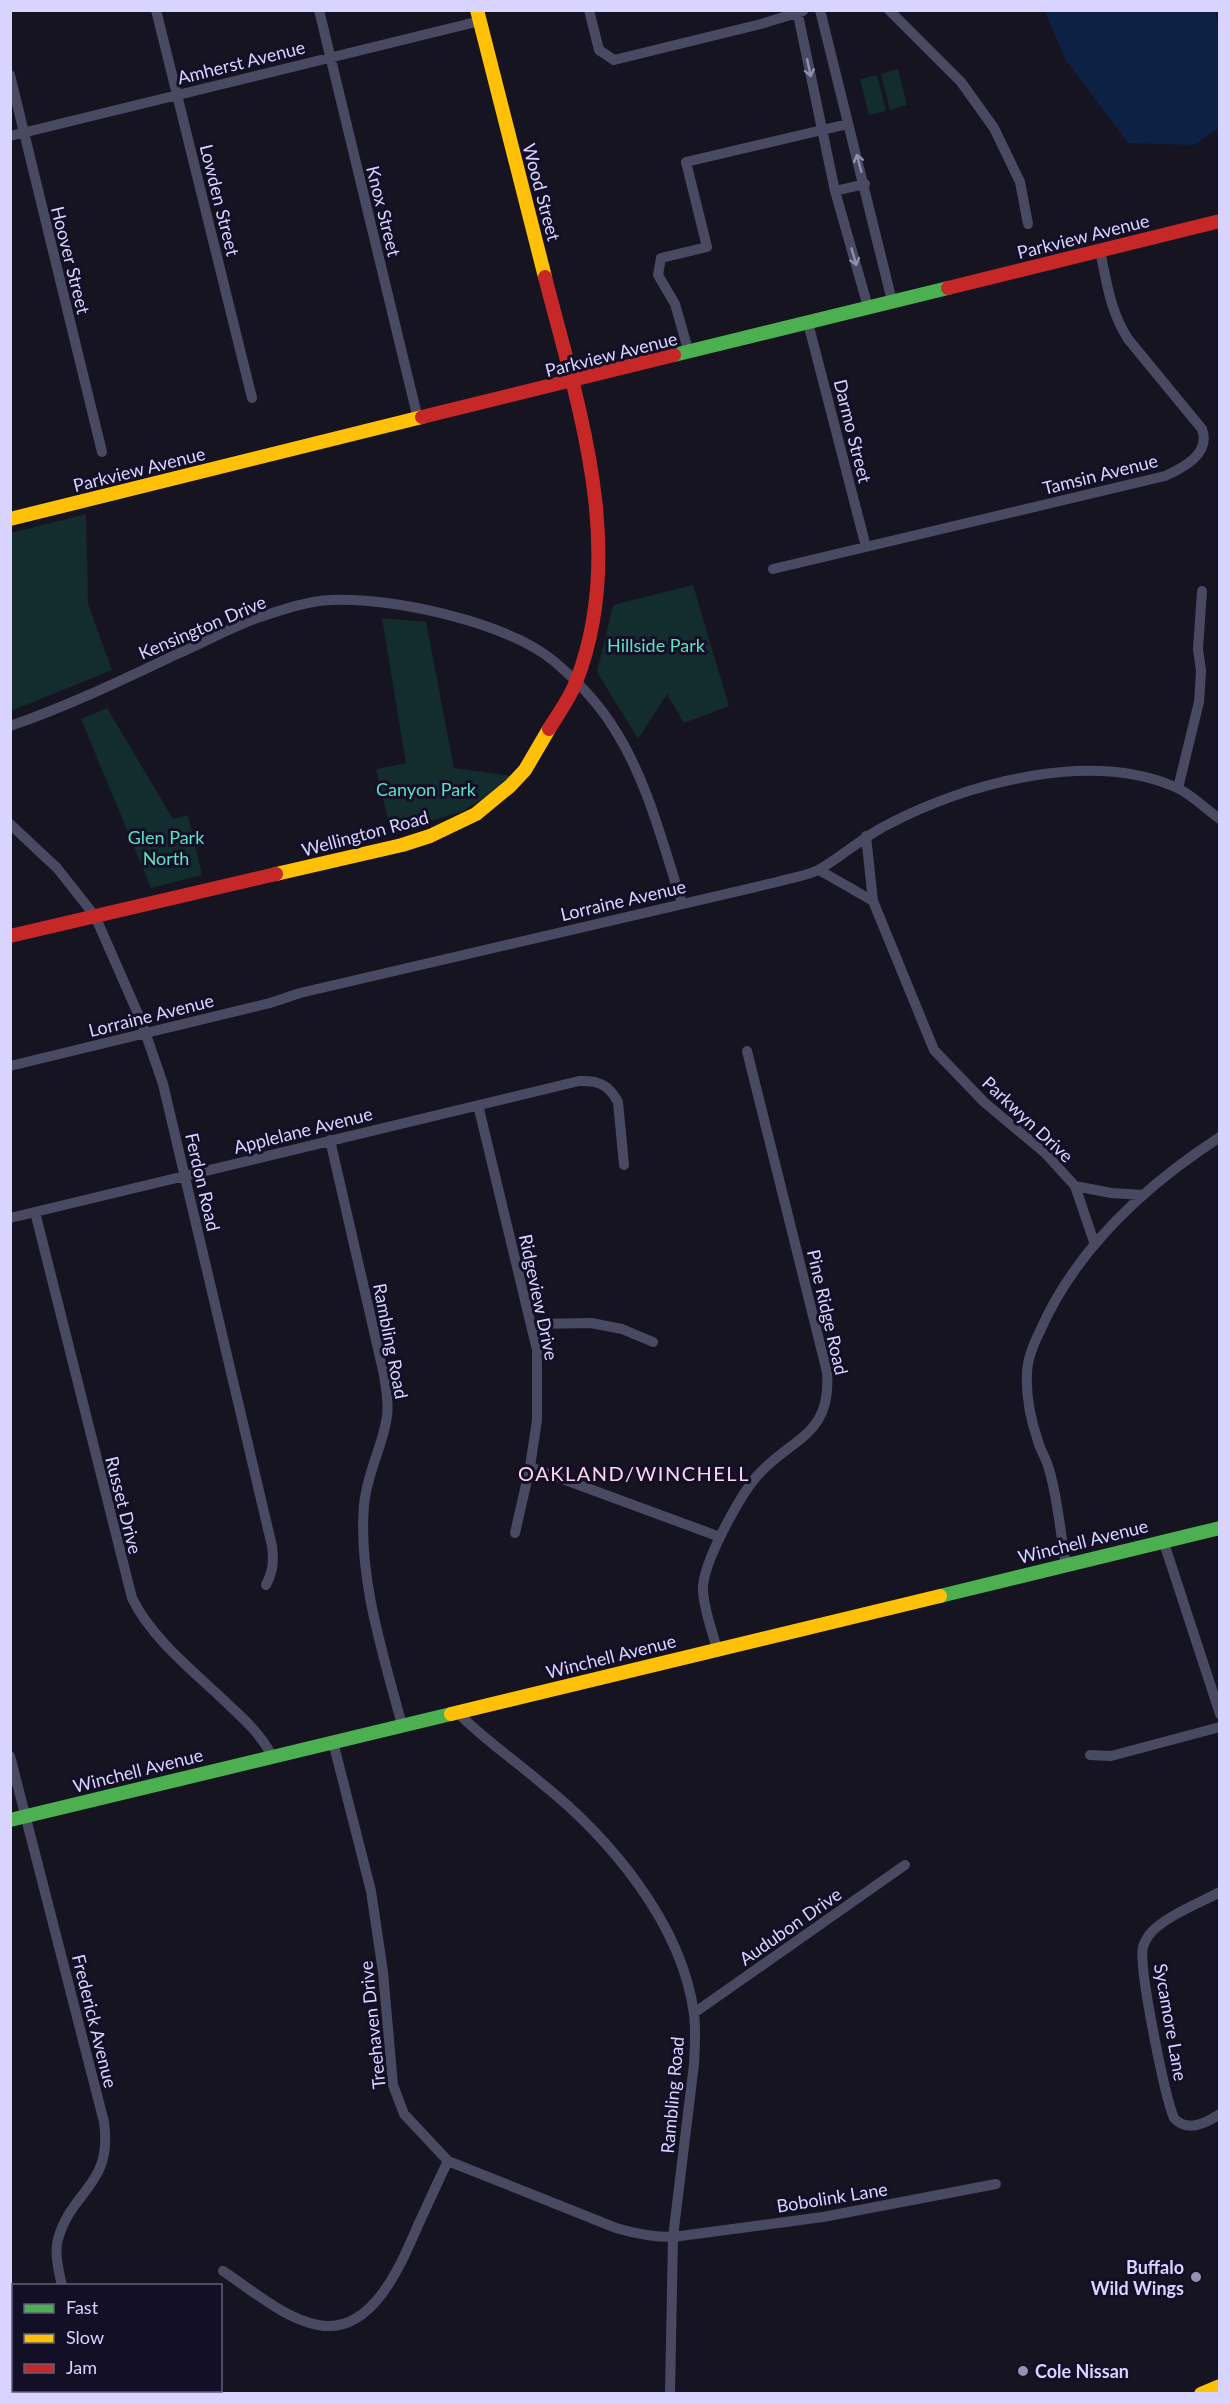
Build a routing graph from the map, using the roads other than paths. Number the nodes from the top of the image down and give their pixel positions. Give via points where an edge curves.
1 (156, 10) edge
2 (319, 10) edge
3 (589, 10) edge
4 (820, 10) edge
5 (889, 10) edge
6 (799, 12) edge
7 (478, 16) edge
8 (330, 57) junction
9 (10, 75) edge
10 (177, 94) junction
11 (848, 124) junction
12 (822, 130) junction
13 (25, 132) junction
14 (10, 136) edge
15 (865, 184) junction
16 (835, 191) junction
17 (1220, 221) edge
18 (1028, 224) dead end
19 (1100, 251) junction
20 (892, 301) junction
21 (868, 308) junction
22 (808, 323) junction
23 (689, 353) junction
24 (573, 382) junction
25 (252, 398) dead end
26 (418, 419) junction
27 (102, 452) dead end
28 (10, 519) edge
29 (866, 547) junction
30 (773, 569) dead end
31 (1202, 591) dead end
32 (576, 683) junction
33 (10, 726) edge
34 (1178, 788) junction
35 (1220, 819) edge
36 (10, 824) edge
37 (866, 836) junction
38 (819, 870) junction
39 (873, 901) junction
40 (681, 903) junction
41 (94, 916) junction
42 (10, 936) edge
43 (145, 1034) junction
44 (747, 1051) dead end
45 (10, 1066) edge
46 (478, 1105) junction
47 (1220, 1137) edge
48 (330, 1140) junction
49 (624, 1165) dead end
50 (184, 1176) junction
51 (1075, 1186) junction
52 (1143, 1195) junction
53 (35, 1212) junction
54 (10, 1218) edge
55 (1094, 1242) junction
56 (531, 1324) junction
57 (653, 1342) dead end
58 (530, 1467) junction
59 (1220, 1528) edge
60 (515, 1533) dead end
61 (720, 1537) junction
62 (1163, 1540) junction
63 (1066, 1565) junction
64 (266, 1585) dead end
65 (717, 1649) junction
66 (456, 1711) junction
67 (1220, 1714) edge
68 (402, 1725) junction
69 (1220, 1727) edge
70 (333, 1742) junction
71 (10, 1755) edge
72 (1090, 1755) dead end
73 (272, 1756) junction
74 (25, 1817) junction
75 (10, 1820) edge
76 (904, 1865) dead end
77 (1220, 1892) edge
78 (694, 2013) junction
79 (1220, 2114) edge
80 (448, 2161) junction
81 (996, 2184) dead end
82 (673, 2237) junction
83 (223, 2271) dead end
84 (62, 2284) edge
85 (1220, 2386) edge
86 (670, 2394) edge
87 (1201, 2394) edge

1 - 10 street, Lowden Street
2 - 8 street, Knox Street
3 - 6 street via 599,50 614,60
4 - 11 street
5 - 18 street via 961,82 994,128 1020,182
6 -> 12 street
7 - 8 street, Amherst Avenue
7 - 24 street, Wood Street
8 - 10 street, Amherst Avenue
8 - 26 street, Knox Street
9 - 13 street, Hoover Street
10 - 13 street, Amherst Avenue
10 - 25 street, Lowden Street
11 - 12 street
15 -> 11 street
12 - 16 street
12 - 23 street via 686,162 707,247 661,258 658,275 675,304
13 - 14 street, Amherst Avenue
13 - 27 street, Hoover Street
15 - 16 street
15 - 20 street
16 -> 21 street
17 - 19 street, Parkview Avenue
19 - 20 street, Parkview Avenue
19 - 29 street, Tamsin Avenue via 1120,327 1202,429 1203,442 1197,456 1165,476
20 - 21 street, Parkview Avenue
21 - 22 street, Parkview Avenue
22 - 23 street, Parkview Avenue
22 - 29 street, Darmo Street
23 - 24 street, Parkview Avenue
24 - 26 street, Parkview Avenue
24 - 32 street, Wellington Road via 592,469 599,541 599,575 591,631
26 - 28 street, Parkview Avenue
29 - 30 street, Tamsin Avenue
31 - 34 street via 1200,702
32 - 33 street, Kensington Drive via 554,661 528,645 464,619 419,608 328,600 231,628 75,703
32 - 40 street, Kensington Drive via 602,710 626,749 655,821
32 - 41 street, Wellington Road via 525,770 493,801 454,825 402,845
34 - 35 street, Lorraine Avenue
34 - 37 street, Lorraine Avenue via 1115,771 1029,777 954,795
36 - 41 street, Ferdon Road via 57,868
37 - 38 street, Lorraine Avenue
37 - 39 street, Parkwyn Drive
38 - 39 street
38 - 40 street, Lorraine Avenue
39 - 51 street, Parkwyn Drive via 934,1050
40 - 43 street, Lorraine Avenue via 300,993
41 - 42 street, Wellington Road
41 - 43 street, Ferdon Road
43 - 45 street, Lorraine Avenue
43 - 50 street, Ferdon Road via 163,1084
44 - 61 street, Pine Ridge Road via 828,1389 826,1404 814,1426 757,1476
46 - 48 street, Applelane Avenue
46 - 49 street, Applelane Avenue via 579,1081 604,1084 618,1102
46 - 56 street, Ridgeview Drive
47 - 52 street
48 - 50 street, Applelane Avenue
48 - 68 street, Rambling Road via 387,1398 387,1417 368,1477 363,1550 379,1640
50 - 53 street, Applelane Avenue
50 - 64 street, Ferdon Road via 272,1546 274,1561
51 - 52 street
51 - 55 street, Parkwyn Drive
52 - 55 street
53 - 54 street, Applelane Avenue
53 - 73 street, Russet Drive via 132,1598 160,1638 259,1734
55 - 63 street via 1048,1310 1027,1373 1032,1420 1048,1465
56 - 57 street via 591,1323 622,1329
56 - 58 street, Ridgeview Drive via 538,1371 537,1420
58 - 60 street, Ridgeview Drive
58 - 61 street
59 - 62 street, Winchell Avenue
61 - 65 street, Pine Ridge Road via 704,1577 703,1590
62 - 63 street, Winchell Avenue
62 - 67 street
63 - 65 street, Winchell Avenue
65 - 66 street, Winchell Avenue
66 - 68 street, Winchell Avenue
66 - 78 street, Rambling Road via 480,1736 541,1782 594,1830 670,1936
68 - 70 street, Winchell Avenue
69 - 72 street via 1111,1756
70 - 73 street, Winchell Avenue
70 - 80 street, Treehaven Drive via 371,1891 393,2085 404,2114
71 - 74 street, Frederick Avenue
73 - 74 street, Winchell Avenue
74 - 75 street, Winchell Avenue
74 - 84 street, Frederick Avenue via 106,2137 103,2164 66,2219 57,2241
76 - 78 street, Audubon Drive
77 - 79 street, Sycamore Lane via 1158,1926 1143,1946 1146,1994 1171,2113 1181,2124 1195,2126
78 - 82 street, Rambling Road via 694,2064
80 - 82 street, Treehaven Drive via 616,2228 638,2235
80 - 83 street via 394,2278 374,2303 350,2322 323,2326 305,2321
81 - 82 street, Bobolink Lane via 823,2217
82 - 86 street, Rambling Road
85 - 87 street

